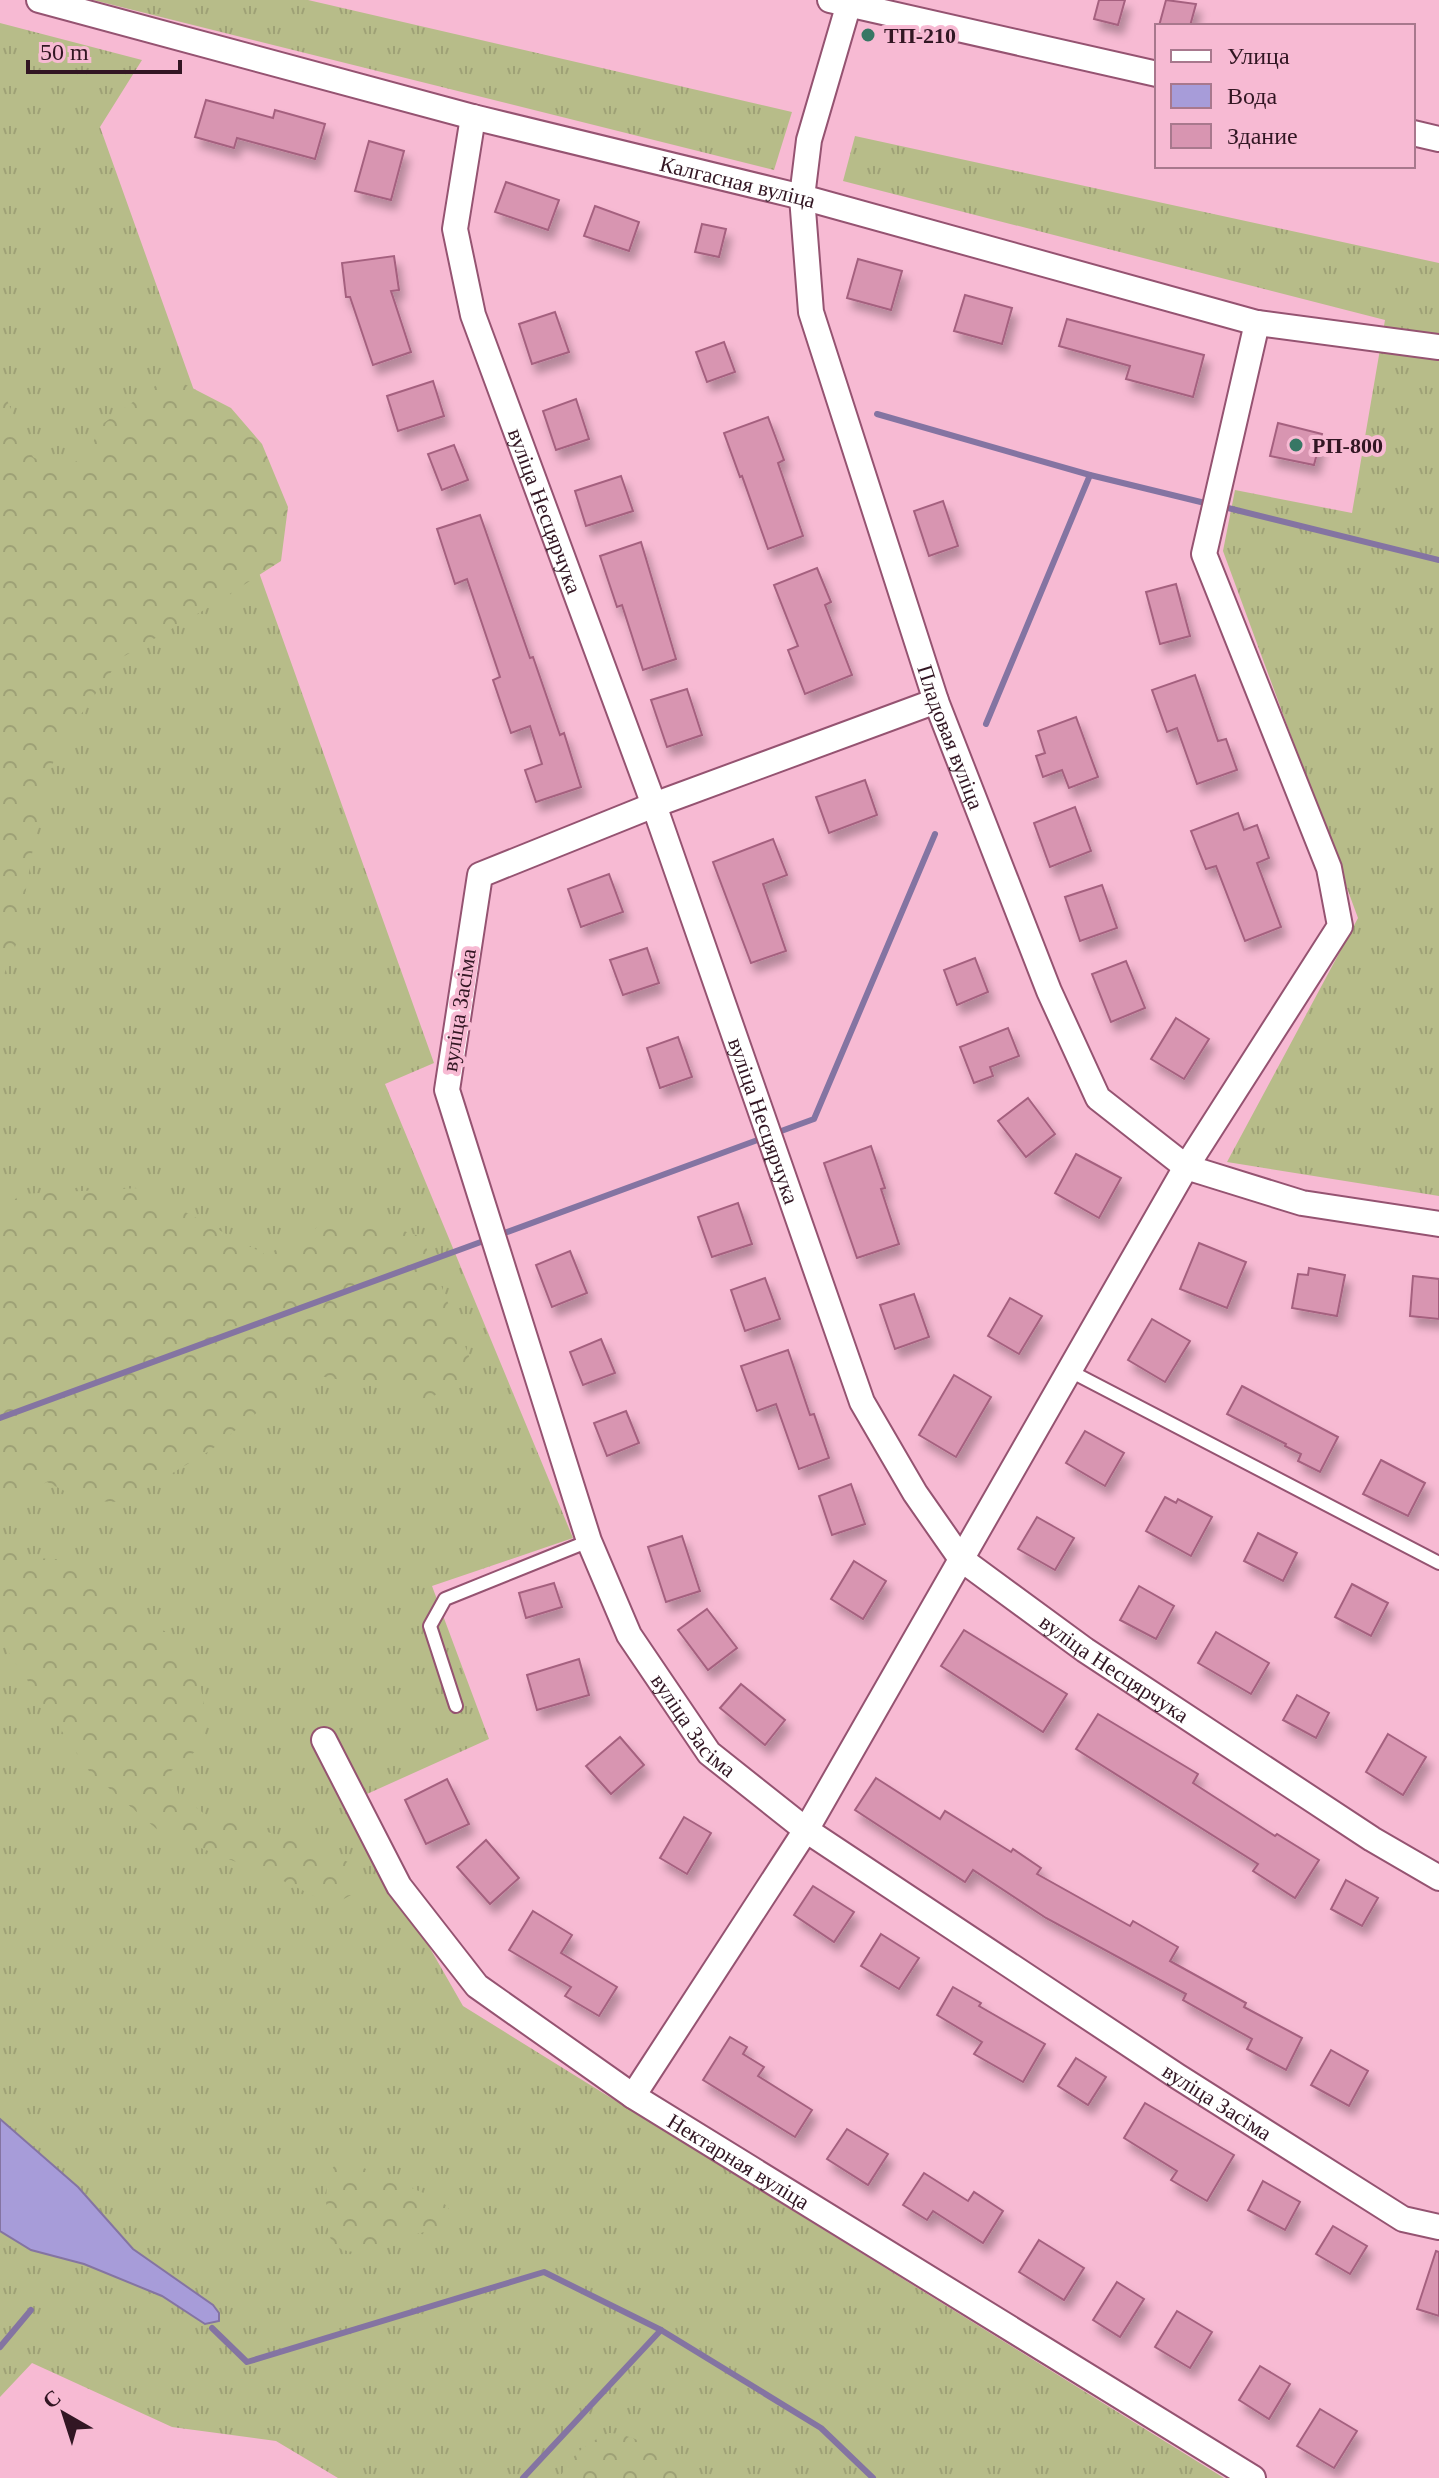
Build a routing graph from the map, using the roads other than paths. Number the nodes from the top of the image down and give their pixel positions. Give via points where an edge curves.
1 (39, 0) edge
2 (843, 1) edge
3 (1155, 74) edge
4 (473, 117) junction
5 (1415, 133) edge
6 (1439, 139) edge
7 (802, 197) junction
8 (1257, 323) junction
9 (1439, 347) edge
10 (936, 701) junction
11 (654, 805) junction
12 (1186, 1167) junction
13 (1439, 1224) edge
14 (1070, 1371) junction
15 (589, 1541) junction
16 (961, 1559) junction
17 (1439, 1563) edge
18 (456, 1706) dead end
19 (324, 1740) dead end
20 (806, 1830) junction
21 (1439, 1878) edge
22 (633, 2096) junction
23 (1439, 2227) edge
24 (1253, 2478) edge

1 - 4 street, Калгасная вуліца
2 - 3 street
2 - 7 street, Пладовая вуліца via 809,140
4 - 7 street, Калгасная вуліца
4 - 11 street, вуліца Несцярчука via 455,229 473,315
5 - 6 street
7 - 8 street, Калгасная вуліца
7 - 10 street, Пладовая вуліца via 811,312
8 - 9 street, Калгасная вуліца
8 - 12 street via 1204,554 1329,868 1340,926
10 - 11 street
10 - 12 street, Пладовая вуліца via 1049,991 1098,1098
11 - 15 street, вуліца Засіма via 480,875 447,1090
11 - 16 street, вуліца Несцярчука via 862,1402
12 - 13 street, Пладовая вуліца via 1302,1203
12 - 14 street
14 - 16 street
14 - 17 lane
15 - 18 lane via 445,1599 430,1626
15 - 20 street, вуліца Засіма via 629,1635 709,1753
16 - 20 street
16 - 21 street, вуліца Несцярчука via 1085,1650
19 - 22 street, Нектарная вуліца via 399,1886 477,1986
20 - 22 street
20 - 23 street, вуліца Засіма via 1389,2211
22 - 24 street, Нектарная вуліца

